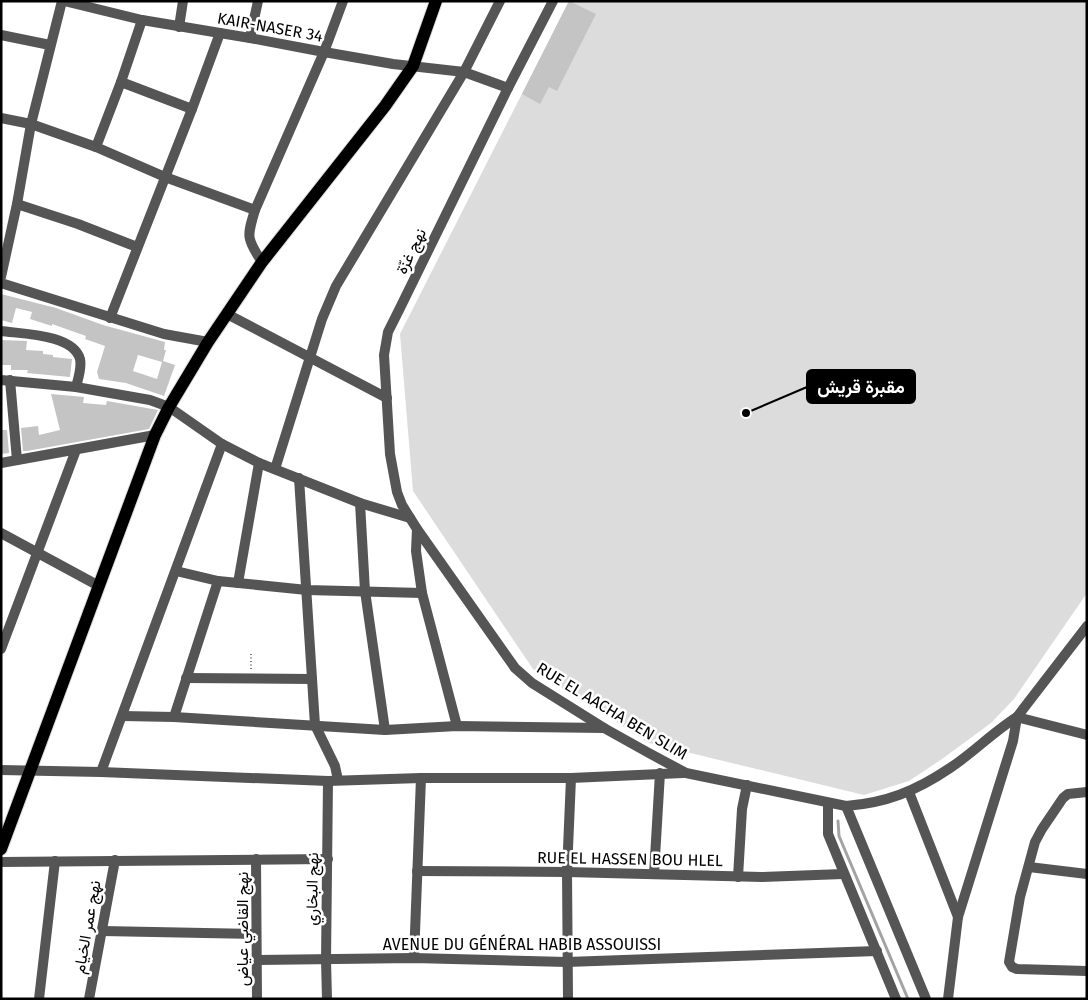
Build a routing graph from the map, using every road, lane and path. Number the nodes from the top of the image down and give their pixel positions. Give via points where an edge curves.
1 (63, 1) edge
2 (183, 1) edge
3 (258, 1) edge
4 (343, 1) edge
5 (436, 1) edge
6 (500, 1) edge
7 (553, 1) edge
8 (142, 20) junction
9 (179, 27) junction
10 (220, 33) junction
11 (1, 35) edge
12 (250, 38) junction
13 (50, 45) junction
14 (324, 52) junction
15 (413, 66) junction
16 (464, 72) junction
17 (121, 82) junction
18 (508, 88) junction
19 (192, 109) junction
20 (1, 118) edge
21 (30, 124) junction
22 (96, 147) junction
23 (165, 177) junction
24 (17, 204) junction
25 (255, 210) junction
26 (137, 247) junction
27 (262, 262) junction
28 (1, 277) edge
29 (1, 283) edge
30 (227, 314) junction
31 (110, 318) junction
32 (1, 331) edge
33 (208, 342) junction
34 (310, 359) junction
35 (6, 380) edge
36 (76, 387) junction
37 (387, 398) junction
38 (169, 408) junction
39 (155, 435) junction
40 (222, 444) junction
41 (76, 450) junction
42 (17, 460) junction
43 (1, 463) edge
44 (259, 463) junction
45 (276, 469) junction
46 (299, 478) junction
47 (360, 503) junction
48 (410, 518) junction
49 (417, 529) junction
50 (1, 533) edge
51 (38, 552) junction
52 (176, 571) junction
53 (218, 581) junction
54 (238, 583) junction
55 (99, 586) junction
56 (307, 590) junction
57 (365, 592) junction
58 (422, 593) junction
59 (1087, 626) edge
60 (1083, 638) edge
61 (1, 649) edge
62 (251, 654) dead end
63 (186, 678) junction
64 (251, 679) junction
65 (312, 679) junction
66 (123, 716) junction
67 (174, 717) junction
68 (1017, 717) junction
69 (315, 726) junction
70 (457, 726) junction
71 (604, 728) junction
72 (385, 730) junction
73 (1087, 735) edge
74 (1, 770) edge
75 (30, 771) junction
76 (102, 772) junction
77 (686, 772) junction
78 (660, 773) junction
79 (421, 778) junction
80 (571, 778) junction
81 (333, 781) junction
82 (747, 785) junction
83 (909, 792) junction
84 (1087, 792) edge
85 (828, 803) junction
86 (846, 806) junction
87 (1, 849) edge
88 (256, 859) junction
89 (328, 859) junction
90 (115, 860) junction
91 (55, 861) junction
92 (1, 862) edge
93 (1029, 867) junction
94 (417, 871) junction
95 (567, 872) junction
96 (654, 874) junction
97 (843, 874) junction
98 (1087, 874) edge
99 (738, 876) junction
100 (958, 917) junction
101 (102, 931) junction
102 (256, 934) junction
103 (877, 951) junction
104 (414, 958) junction
105 (258, 960) junction
106 (326, 960) junction
107 (567, 962) junction
108 (1087, 971) edge
109 (39, 999) edge
110 (90, 999) edge
111 (257, 999) edge
112 (327, 999) edge
113 (568, 999) edge
114 (896, 999) edge
115 (926, 999) edge
116 (948, 999) edge

1 - 8 street, KAIR-NASER 34
1 - 13 street
2 - 9 street
3 - 12 street
4 - 14 street
5 - 15 main road
6 - 16 street
7 - 18 street, نهج غزّة
8 - 9 street, KAIR-NASER 34
8 - 17 street
9 - 10 street, KAIR-NASER 34
10 - 12 street, KAIR-NASER 34
10 - 19 street
11 - 13 street
12 - 14 street, KAIR-NASER 34
13 - 21 street
14 - 15 street, KAIR-NASER 34
14 - 25 street
15 - 16 street, KAIR-NASER 34
15 - 27 main road
16 - 18 street, KAIR-NASER 34
16 - 34 street via 336,286
17 - 19 street
17 - 22 street
18 - 37 street, نهج غزّة via 388,332 384,355
19 - 23 street
20 - 21 street
21 - 22 street
21 - 24 street
22 - 23 street
23 - 25 street
23 - 26 street
24 - 26 street
24 - 28 street
25 - 27 street via 249,241
26 - 31 street
27 - 30 main road
29 - 31 street
30 - 33 main road
30 - 34 street
31 - 33 street via 164,334
32 - 36 street via 52,338 68,345 80,361
33 - 38 main road
34 - 37 street
34 - 45 street
35 - 36 street
35 - 42 street
36 - 38 street via 150,400
37 - 48 street, نهج غزّة via 392,471 397,492
38 - 39 main road
38 - 40 street
39 - 41 street
39 - 55 main road
40 - 44 street
40 - 52 street
41 - 42 street
41 - 51 street
42 - 43 street
44 - 45 street
44 - 54 street
45 - 46 street
46 - 47 street
46 - 56 street
47 - 48 street
47 - 57 street
48 - 49 street, نهج غزّة
49 - 58 street via 416,551
49 - 71 street, RUE EL AACHA BEN SLIM via 515,668 532,683
50 - 51 street
51 - 55 street
51 - 61 street
52 - 53 street
52 - 66 street
53 - 54 street
53 - 63 street
54 - 56 street
55 - 75 main road
56 - 57 street
56 - 65 street
57 - 58 street
57 - 72 street
58 - 70 street
59 - 60 street
60 - 68 street
62 - 64 path
63 - 64 street
63 - 67 street
64 - 65 street
65 - 69 street
66 - 67 street
66 - 76 street
67 - 69 street
68 - 73 street
68 - 83 street, RUE EL AACHA BEN SLIM via 950,768
68 - 100 street via 1014,741
69 - 72 street
69 - 81 street, نهج البخاري via 335,766
70 - 71 street
70 - 72 street
71 - 77 street, RUE EL AACHA BEN SLIM
74 - 75 street
75 - 76 street
75 - 87 main road
76 - 81 street
77 - 78 street
77 - 82 street, RUE EL AACHA BEN SLIM
78 - 80 street
78 - 96 street
79 - 80 street
79 - 81 street
79 - 94 street
80 - 95 street
81 - 89 street, نهج البخاري
82 - 85 street, RUE EL AACHA BEN SLIM
82 - 99 street via 742,809
83 - 86 street, RUE EL AACHA BEN SLIM via 870,804
83 - 100 street
84 - 93 street via 1068,794 1063,798 1035,842
85 - 86 street, RUE EL AACHA BEN SLIM
85 - 97 street via 828,834
86 - 115 street
88 - 89 street
88 - 90 street
88 - 102 street, نهج القاضي عياض
89 - 106 street, نهج البخاري
90 - 91 street
90 - 101 street, نهج عمر الخيام
91 - 92 street
91 - 109 street
93 - 98 street
93 - 108 street via 1020,897 1009,962 1017,969
94 - 95 street, RUE EL HASSEN BOU HLEL
94 - 104 street
95 - 96 street, RUE EL HASSEN BOU HLEL
95 - 107 street
96 - 99 street, RUE EL HASSEN BOU HLEL
97 - 99 street, RUE EL HASSEN BOU HLEL
97 - 103 street
100 - 116 street
101 - 102 street
101 - 110 street, نهج عمر الخيام
102 - 105 street, نهج القاضي عياض
103 - 107 street, AVENUE DU GÉNÉRAL HABIB ASSOUISSI
103 - 114 street
104 - 106 street, AVENUE DU GÉNÉRAL HABIB ASSOUISSI
104 - 107 street, AVENUE DU GÉNÉRAL HABIB ASSOUISSI
105 - 106 street, AVENUE DU GÉNÉRAL HABIB ASSOUISSI
105 - 111 street, نهج القاضي عياض
106 - 112 street, نهج البخاري
107 - 113 street

